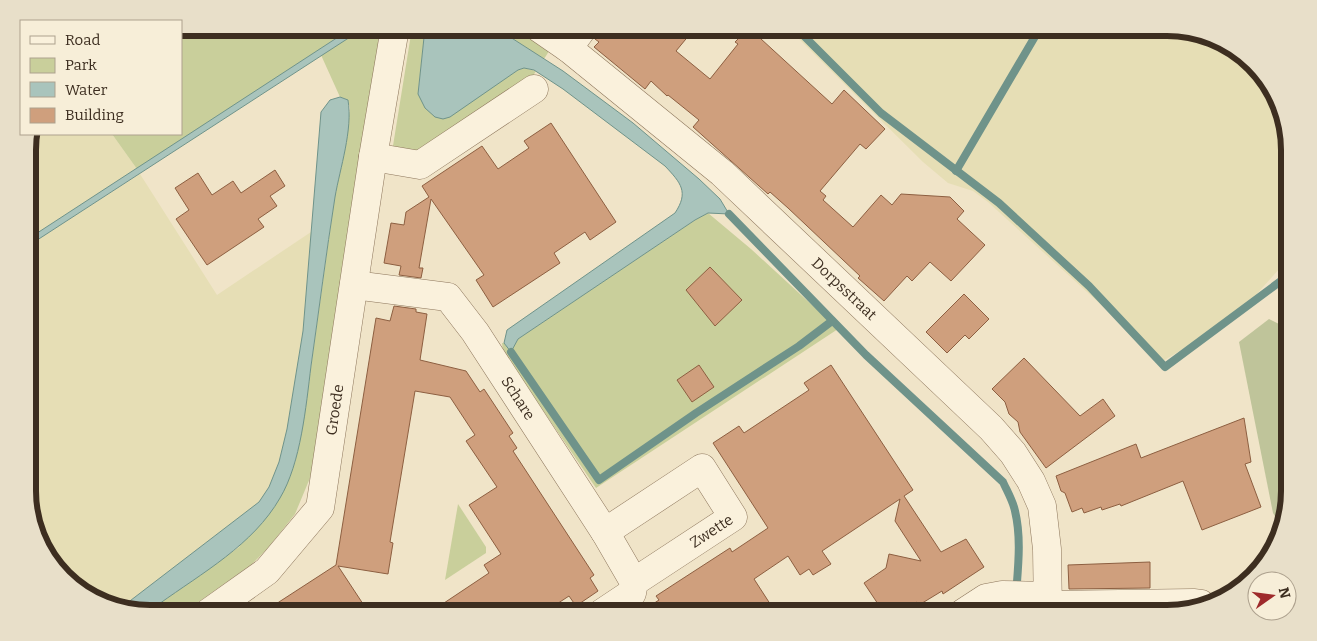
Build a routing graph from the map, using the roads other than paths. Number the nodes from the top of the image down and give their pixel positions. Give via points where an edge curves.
1 (394, 36) edge
2 (575, 38) edge
3 (534, 89) dead end
4 (373, 157) junction
5 (354, 285) junction
6 (604, 532) junction
7 (634, 582) junction
8 (1034, 601) edge
9 (1189, 603) edge
10 (220, 605) edge
11 (614, 605) edge
12 (976, 605) edge

1 - 4 street, Groede
2 - 8 street, Dorpsstraat via 722,173 991,428 1013,453 1042,506 1047,549
3 - 4 street via 420,165
4 - 5 street, Groede
5 - 6 street, Schare via 448,297 475,332
5 - 10 street, Groede via 320,508 267,571
6 - 7 street, Schare
6 - 7 street, Zwette via 702,468 733,517
7 - 11 street, Zwette via 632,593
8 - 9 street
8 - 12 street via 986,598

